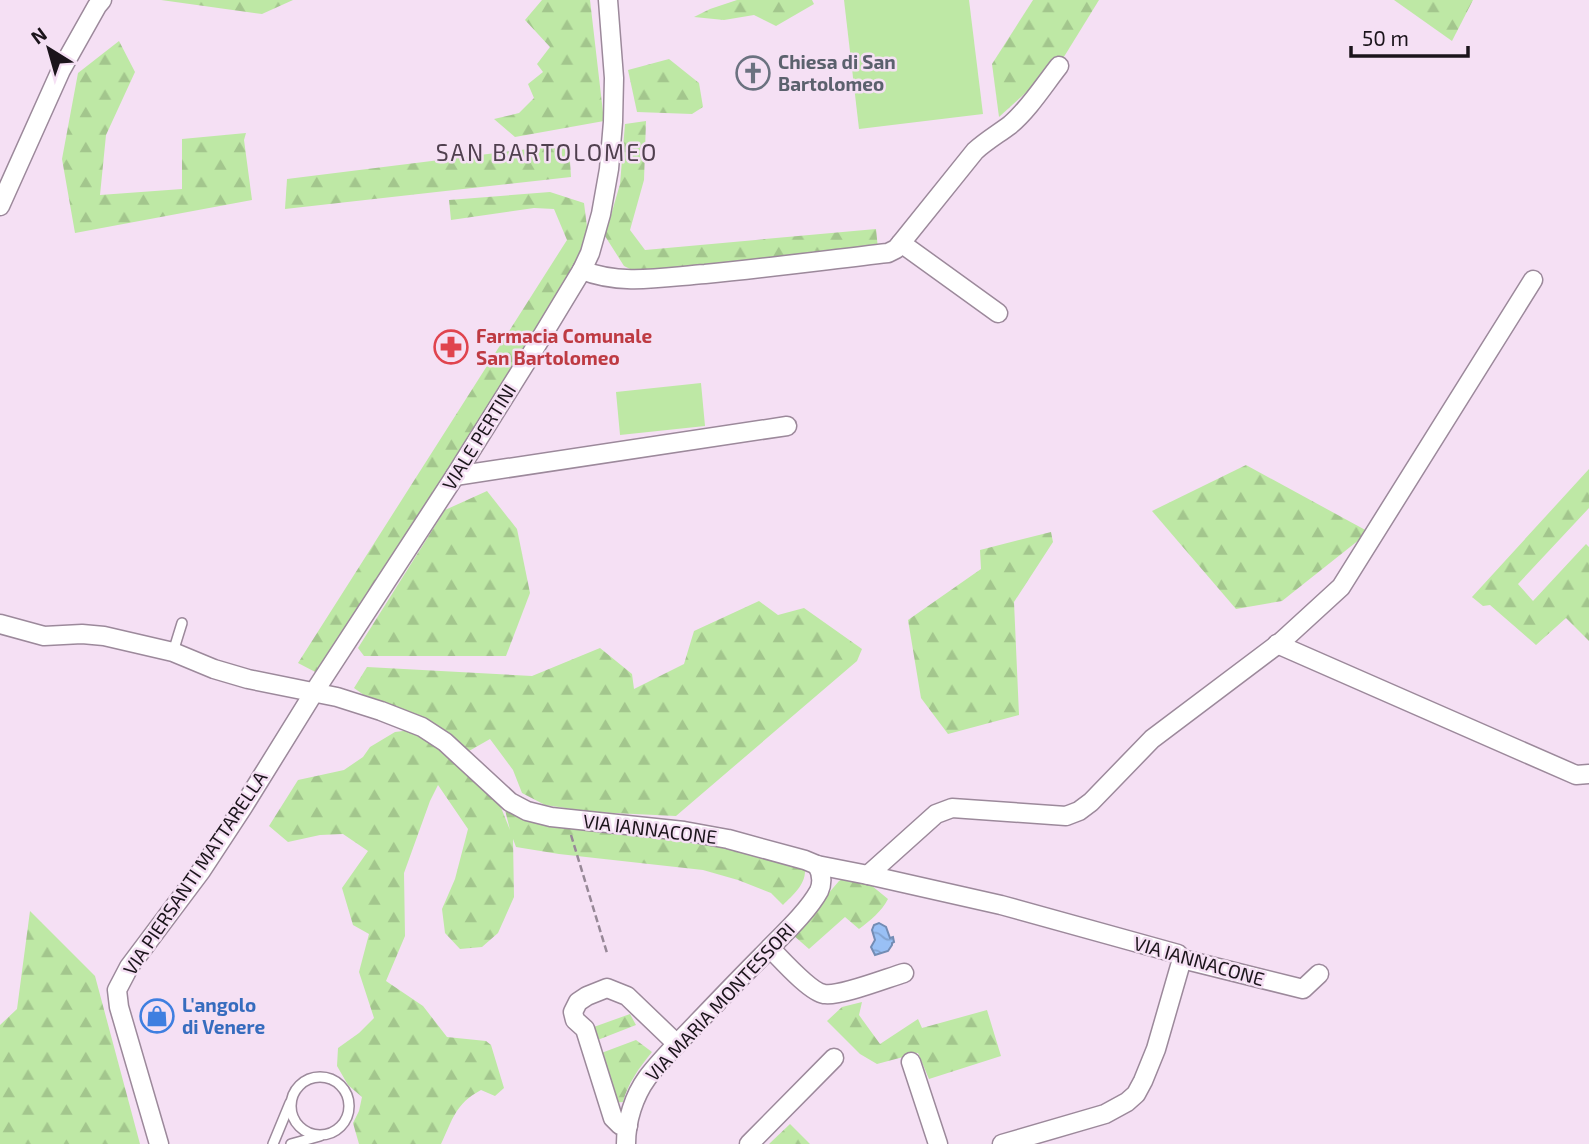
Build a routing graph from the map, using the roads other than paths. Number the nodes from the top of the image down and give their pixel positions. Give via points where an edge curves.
1 (102, 0) edge
2 (608, 0) edge
3 (1059, 66) dead end
4 (0, 206) edge
5 (901, 243) junction
6 (582, 270) junction
7 (1533, 280) dead end
8 (999, 313) dead end
9 (788, 426) dead end
10 (455, 476) junction
11 (182, 623) dead end
12 (6, 626) edge
13 (1277, 644) junction
14 (173, 652) junction
15 (314, 692) junction
16 (1589, 774) edge
17 (817, 866) junction
18 (869, 875) junction
19 (770, 948) junction
20 (1182, 959) junction
21 (904, 972) dead end
22 (1319, 974) dead end
23 (677, 1044) junction
24 (834, 1058) dead end
25 (911, 1062) dead end
26 (292, 1097) junction
27 (321, 1135) junction
28 (627, 1135) edge
29 (159, 1144) edge
30 (273, 1144) edge
31 (291, 1144) edge
32 (749, 1144) edge
33 (938, 1144) edge
34 (1002, 1144) edge

1 - 4 street via 61,70
2 - 6 street, VIALE PERTINI via 614,78 609,169 595,236
3 - 5 street via 1024,111 975,151
5 - 6 street via 888,253 641,279 608,278
5 - 8 street
6 - 10 street, VIALE PERTINI
7 - 13 street via 1341,587
9 - 10 street
10 - 15 street, VIALE PERTINI
11 - 14 lane
12 - 14 street, VIA IANNACONE via 44,636 93,634
13 - 16 street via 1576,775
13 - 18 street via 1152,739 1079,811 1066,816 953,808 936,814
14 - 15 street, VIA IANNACONE via 248,679
15 - 17 street, VIA IANNACONE via 422,727 445,742 510,802 527,811 684,831
15 - 29 street, VIA PIERSANTI MATTARELLA via 201,871 117,990
17 - 18 street, VIA IANNACONE
17 - 19 street, VIA MARIA MONTESSORI via 820,889
18 - 20 street, VIA IANNACONE via 1001,905 1178,954
19 - 21 street via 824,995
19 - 23 street, VIA MARIA MONTESSORI
20 - 22 street, VIA IANNACONE via 1303,989
20 - 34 street via 1156,1049 1132,1098 1112,1112
23 - 28 street, VIA MARIA MONTESSORI via 646,1079 632,1108
23 - 28 street via 627,996 607,988 578,1002 575,1020 585,1029 613,1118
24 - 32 street
25 - 33 street
26 - 27 lane via 297,1124
26 - 27 lane via 302,1082 311,1078 321,1076 340,1084 349,1111 339,1129
26 - 30 lane
27 - 31 lane

